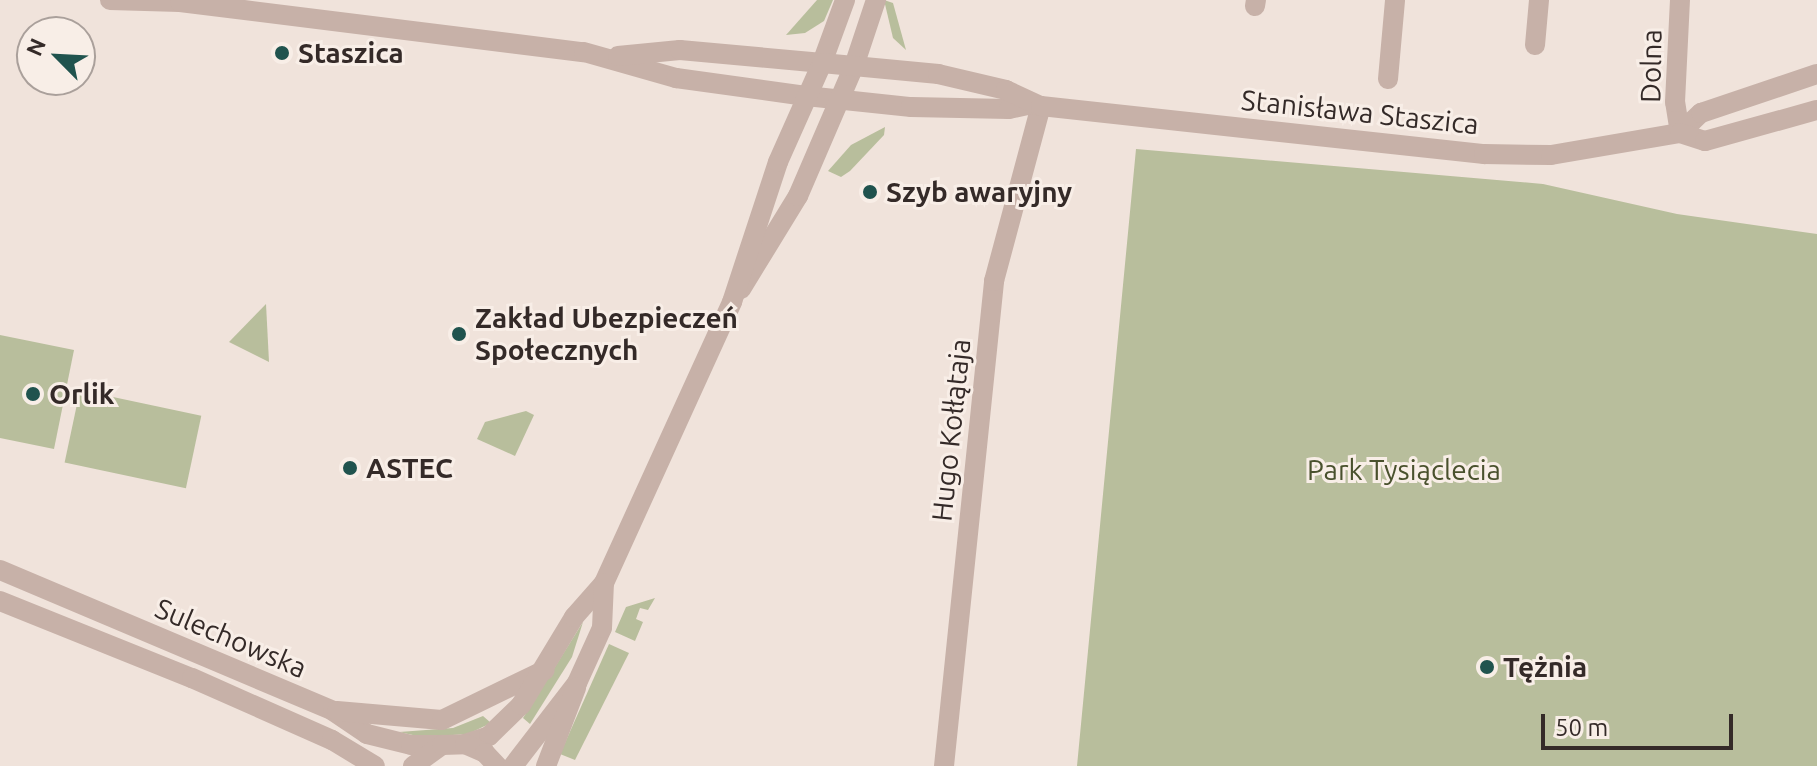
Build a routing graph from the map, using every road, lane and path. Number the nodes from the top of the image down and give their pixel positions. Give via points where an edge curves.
1 (110, 0) edge
2 (845, 0) edge
3 (876, 0) edge
4 (1395, 0) edge
5 (1539, 0) edge
6 (1680, 0) edge
7 (178, 1) edge
8 (1535, 45) dead end
9 (611, 57) junction
10 (822, 63) junction
11 (854, 66) junction
12 (1817, 74) edge
13 (1388, 79) dead end
14 (806, 96) junction
15 (839, 101) junction
16 (1037, 105) junction
17 (1817, 110) edge
18 (1680, 133) junction
19 (732, 302) junction
20 (0, 570) edge
21 (604, 583) junction
22 (0, 601) edge
23 (545, 670) junction
24 (577, 683) junction
25 (333, 711) junction
26 (332, 740) junction
27 (465, 744) junction
28 (442, 745) junction
29 (345, 766) edge
30 (375, 766) edge
31 (413, 766) edge
32 (497, 766) edge
33 (513, 766) edge
34 (546, 766) edge
35 (944, 766) edge

1 - 7 street, Stanisława Staszica
2 - 10 street
3 - 11 street
4 - 13 street
5 - 8 street
6 - 18 street, Dolna via 1675,102
7 - 9 street, Stanisława Staszica
9 - 10 street, Stanisława Staszica via 680,50
9 - 14 street, Stanisława Staszica via 676,78
10 - 11 street, Stanisława Staszica
10 - 14 street
11 - 15 street
11 - 16 street, Stanisława Staszica via 938,74 1006,90
12 - 18 street, Stanisława Staszica via 1701,113
14 - 15 street, Stanisława Staszica
14 - 19 street via 746,251
15 - 16 street, Stanisława Staszica via 1009,109
15 - 19 street via 798,196
16 - 18 street, Stanisława Staszica via 1484,154 1551,155
16 - 35 street, Hugo Kołłątaja via 994,281
17 - 18 street, Stanisława Staszica via 1705,141
19 - 21 street
20 - 25 street, Sulechowska
21 - 23 street via 574,617
21 - 24 street via 602,628
22 - 26 street, Sulechowska
23 - 25 street via 442,720
23 - 27 street via 507,720 489,736
24 - 33 street
24 - 34 street via 567,722
25 - 28 street, Sulechowska via 367,734 411,745
26 - 29 street
26 - 30 street, Sulechowska
27 - 28 street, Sulechowska
27 - 32 street
28 - 31 street

